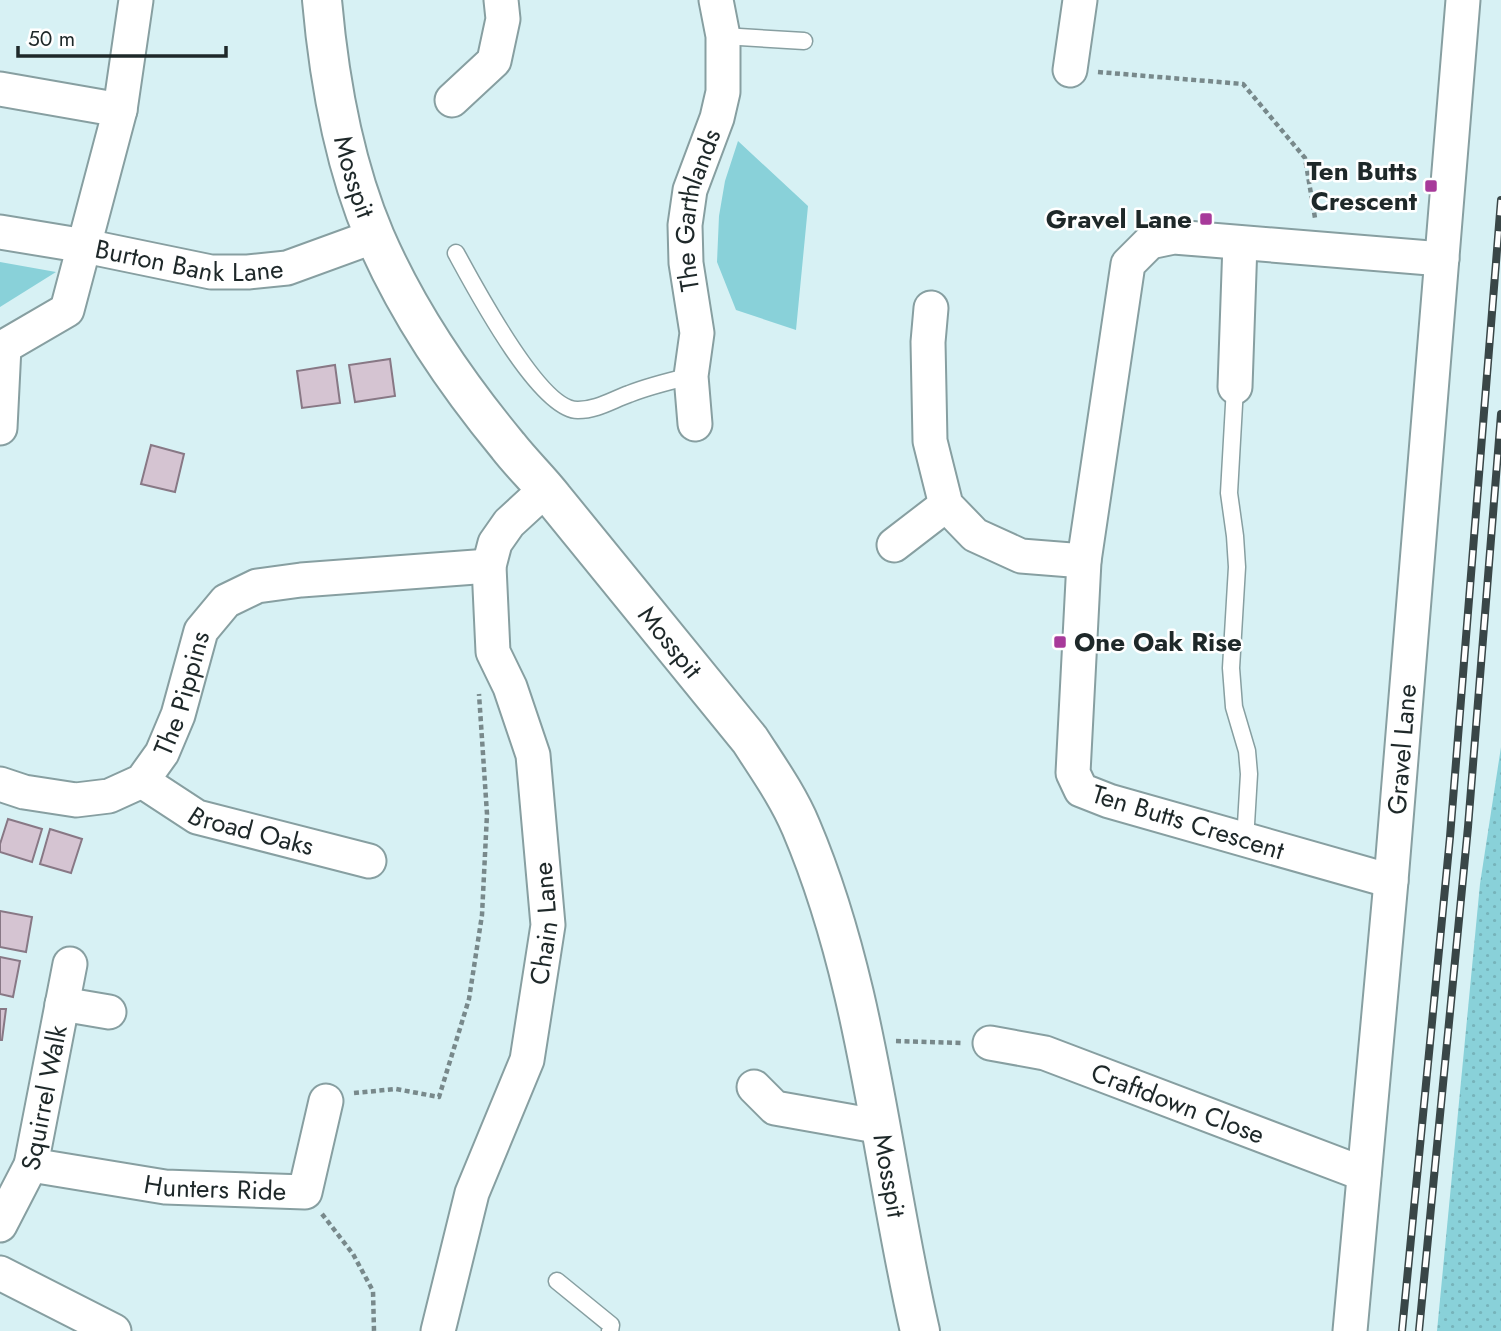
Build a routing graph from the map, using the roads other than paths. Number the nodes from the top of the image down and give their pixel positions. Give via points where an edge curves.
1 (136, 0) edge
2 (322, 0) edge
3 (501, 0) edge
4 (716, 0) edge
5 (1080, 0) edge
6 (1463, 0) edge
7 (723, 36) junction
8 (804, 41) dead end
9 (1070, 70) road end
10 (0, 89) edge
11 (452, 100) dead end
12 (120, 110) junction
13 (0, 232) edge
14 (375, 236) junction
15 (1240, 243) junction
16 (85, 246) junction
17 (456, 253) dead end
18 (1442, 258) junction
19 (931, 308) dead end
20 (2, 348) edge
21 (691, 376) junction
22 (1235, 387) joint
23 (695, 424) dead end
24 (0, 428) edge
25 (545, 489) junction
26 (946, 505) junction
27 (894, 545) dead end
28 (1084, 561) junction
29 (489, 566) junction
30 (142, 781) junction
31 (0, 784) edge
32 (1245, 841) junction
33 (369, 861) dead end
34 (1391, 881) junction
35 (70, 964) dead end
36 (62, 1004) junction
37 (109, 1013) dead end
38 (989, 1043) road end
39 (754, 1087) dead end
40 (326, 1101) road end
41 (882, 1127) junction
42 (32, 1165) junction
43 (1364, 1174) junction
44 (0, 1225) edge
45 (0, 1273) edge
46 (557, 1281) dead end
47 (114, 1331) edge
48 (438, 1331) edge
49 (610, 1331) edge
50 (920, 1331) edge
51 (1350, 1331) edge

1 - 12 street
2 - 14 highway, Mosspit via 342,135
3 - 11 street via 503,19 494,61
4 - 7 street, The Garthlands
5 - 9 street
6 - 18 street, Gravel Lane
7 - 8 lane
7 - 21 street, The Garthlands via 718,118 690,190 685,225 697,333
10 - 12 street
12 - 16 street
13 - 16 street, Burton Bank Lane
14 - 16 street, Burton Bank Lane via 287,268 248,272 211,272
14 - 25 highway, Mosspit via 417,320 445,363
15 - 18 street, Ten Butts Crescent
15 - 22 street
15 - 28 street, Ten Butts Crescent via 1162,239 1150,242 1128,264
16 - 20 street via 67,310
17 - 21 lane via 500,331 557,403 576,411
18 - 34 street, Gravel Lane
19 - 26 street via 930,441
20 - 24 street
21 - 23 street, The Garthlands
22 - 32 lane via 1229,493 1237,567 1231,668 1234,707 1249,774
25 - 29 street, Chain Lane via 509,523 495,543
25 - 41 highway, Mosspit via 750,740 801,825 831,908 866,1040
26 - 27 street
26 - 28 street via 975,535 1021,556
28 - 32 street, Ten Butts Crescent via 1073,773 1081,790
29 - 30 street, The Pippins via 301,580 257,586 226,601 201,631 178,715 162,753
29 - 48 street, Chain Lane via 493,652 533,755 548,925 527,1060 472,1193
30 - 31 street, The Pippins via 109,796 76,800
30 - 33 street, Broad Oaks via 197,817
32 - 34 street, Ten Butts Crescent
34 - 43 street, Gravel Lane
35 - 36 street, Squirrel Walk
36 - 37 street
36 - 42 street, Squirrel Walk
38 - 43 street, Craftdown Close via 1045,1053
39 - 41 street via 775,1108
40 - 42 street, Hunters Ride via 305,1192 165,1187
41 - 50 highway, Mosspit
42 - 44 street, Squirrel Walk
43 - 51 street, Gravel Lane
45 - 47 street
46 - 49 lane via 611,1325

